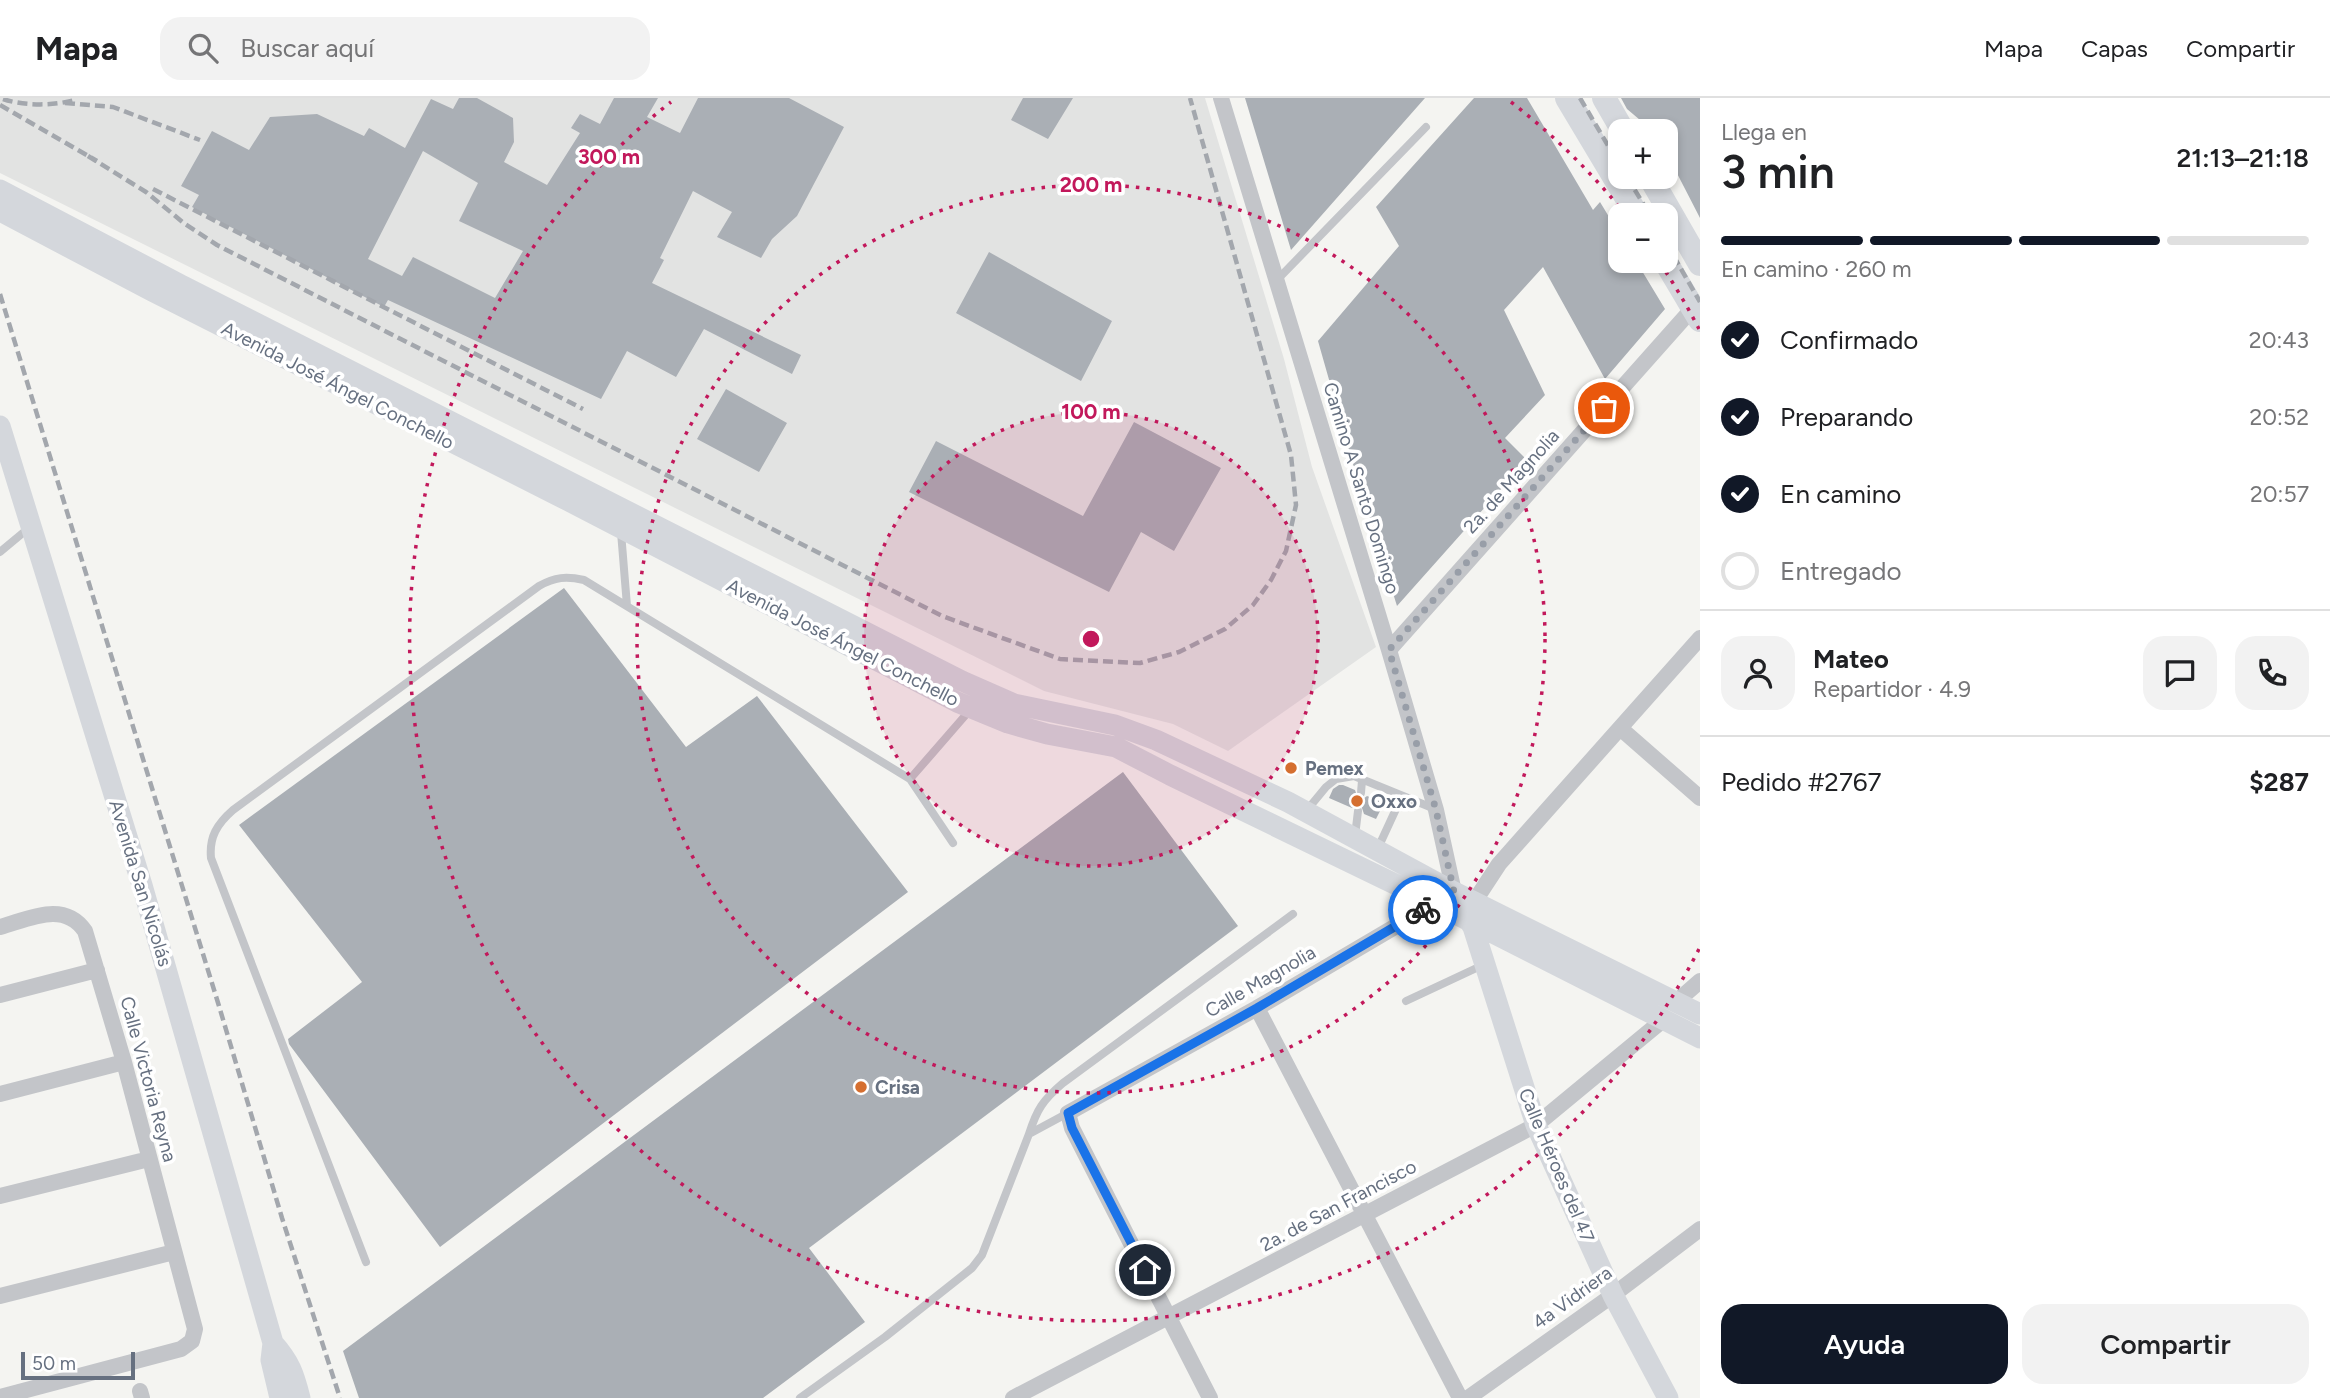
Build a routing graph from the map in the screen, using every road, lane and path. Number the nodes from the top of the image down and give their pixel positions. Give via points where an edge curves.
1 (1221, 98) edge
2 (1567, 98) edge
3 (1604, 98) edge
4 (1616, 119) edge
5 (1426, 127) dead end
6 (1657, 189) edge
7 (0, 190) edge
8 (1630, 203) edge
9 (0, 211) edge
10 (1700, 264) edge
11 (1672, 273) edge
12 (1276, 281) junction
13 (1696, 314) edge
14 (0, 426) edge
15 (30, 527) junction
16 (620, 527) junction
17 (0, 552) edge
18 (627, 606) junction
19 (1700, 638) edge
20 (1389, 650) junction
21 (972, 708) junction
22 (1620, 728) junction
23 (910, 779) junction
24 (1362, 780) junction
25 (1361, 793) dead end
26 (1402, 796) junction
27 (1700, 798) edge
28 (1436, 810) junction
29 (1358, 811) dead end
30 (1305, 812) junction
31 (1355, 839) junction
32 (953, 843) dead end
33 (1377, 851) junction
34 (1454, 892) junction
35 (1434, 903) junction
36 (1473, 913) junction
37 (1293, 914) dead end
38 (0, 927) edge
39 (1485, 964) junction
40 (97, 970) junction
41 (1700, 981) edge
42 (0, 995) edge
43 (1406, 1001) dead end
44 (1676, 1002) junction
45 (1257, 1008) junction
46 (1700, 1014) edge
47 (1663, 1020) junction
48 (1700, 1038) edge
49 (124, 1062) junction
50 (0, 1094) edge
51 (1068, 1113) junction
52 (1536, 1125) junction
53 (1029, 1134) junction
54 (149, 1159) junction
55 (0, 1196) edge
56 (1365, 1215) junction
57 (1700, 1229) edge
58 (174, 1252) junction
59 (366, 1262) dead end
60 (1613, 1294) junction
61 (0, 1296) edge
62 (1169, 1317) junction
63 (273, 1343) junction
64 (0, 1396) edge
65 (280, 1398) edge
66 (300, 1398) edge
67 (800, 1398) edge
68 (1013, 1398) edge
69 (1210, 1398) edge
70 (1460, 1398) edge
71 (1468, 1398) edge
72 (1668, 1398) edge

1 - 12 street, Camino A Santo Domingo
2 - 8 main road
3 - 4 main road
5 - 12 lane
6 - 10 main road
7 - 30 main road, Avenida José Ángel Conchello via 974,687 1014,704 1139,732
9 - 16 main road, Avenida José Ángel Conchello
11 - 13 main road
12 - 20 street, Camino A Santo Domingo
13 - 20 street, 2a. de Magnolia
14 - 15 main road, Avenida San Nicolás
15 - 17 lane
15 - 63 main road, Avenida San Nicolás via 142,885
16 - 18 lane
16 - 21 main road, Avenida José Ángel Conchello
18 - 23 lane
18 - 59 lane via 570,576 539,586 233,810 214,831 211,858
19 - 22 street
20 - 28 street, Camino A Santo Domingo
21 - 23 lane
21 - 35 main road, Avenida José Ángel Conchello via 1047,734 1116,747
22 - 27 street
22 - 36 street via 1499,863
23 - 32 lane
24 - 25 lane
24 - 26 lane
24 - 30 lane via 1354,776 1336,779
26 - 28 lane
26 - 33 lane
28 - 34 street, Camino A Santo Domingo
29 - 31 lane
30 - 31 main road, Avenida José Ángel Conchello
31 - 33 main road, Avenida José Ángel Conchello
33 - 34 main road, Avenida José Ángel Conchello
34 - 35 street, Calle Magnolia
34 - 36 main road, Calle Héroes del 47
35 - 36 main road, Avenida José Ángel Conchello
35 - 45 street, Calle Magnolia
36 - 39 main road, Calle Héroes del 47
36 - 44 main road, Avenida José Ángel Conchello
36 - 47 main road, Avenida José Ángel Conchello
37 - 53 lane via 1063,1083 1043,1100
38 - 40 street, Calle Victoria Reyna via 49,914 68,915 85,932
39 - 43 lane
39 - 52 main road, Calle Héroes del 47
40 - 42 street
40 - 49 street, Calle Victoria Reyna
41 - 44 street
44 - 46 main road, Avenida José Ángel Conchello
45 - 51 street, Calle Magnolia
45 - 56 street
47 - 48 main road, Avenida José Ángel Conchello
47 - 52 street, 2a. de San Francisco
49 - 50 street
49 - 54 street, Calle Victoria Reyna
51 - 53 lane
51 - 62 street
52 - 56 street, 2a. de San Francisco
52 - 60 main road, Calle Héroes del 47
53 - 67 lane via 982,1255 972,1268
54 - 55 street
54 - 58 street, Calle Victoria Reyna
56 - 62 street, 2a. de San Francisco
56 - 70 street
57 - 60 street, 4a Vidriera
58 - 61 street
58 - 64 street, Calle Victoria Reyna via 195,1329 192,1340 181,1349
60 - 71 street, 4a Vidriera
60 - 72 main road, Calle Héroes del 47
62 - 68 street, 2a. de San Francisco
62 - 69 street
63 - 65 main road, Avenida San Nicolás via 271,1360
63 - 66 main road, Avenida San Nicolás via 293,1369

